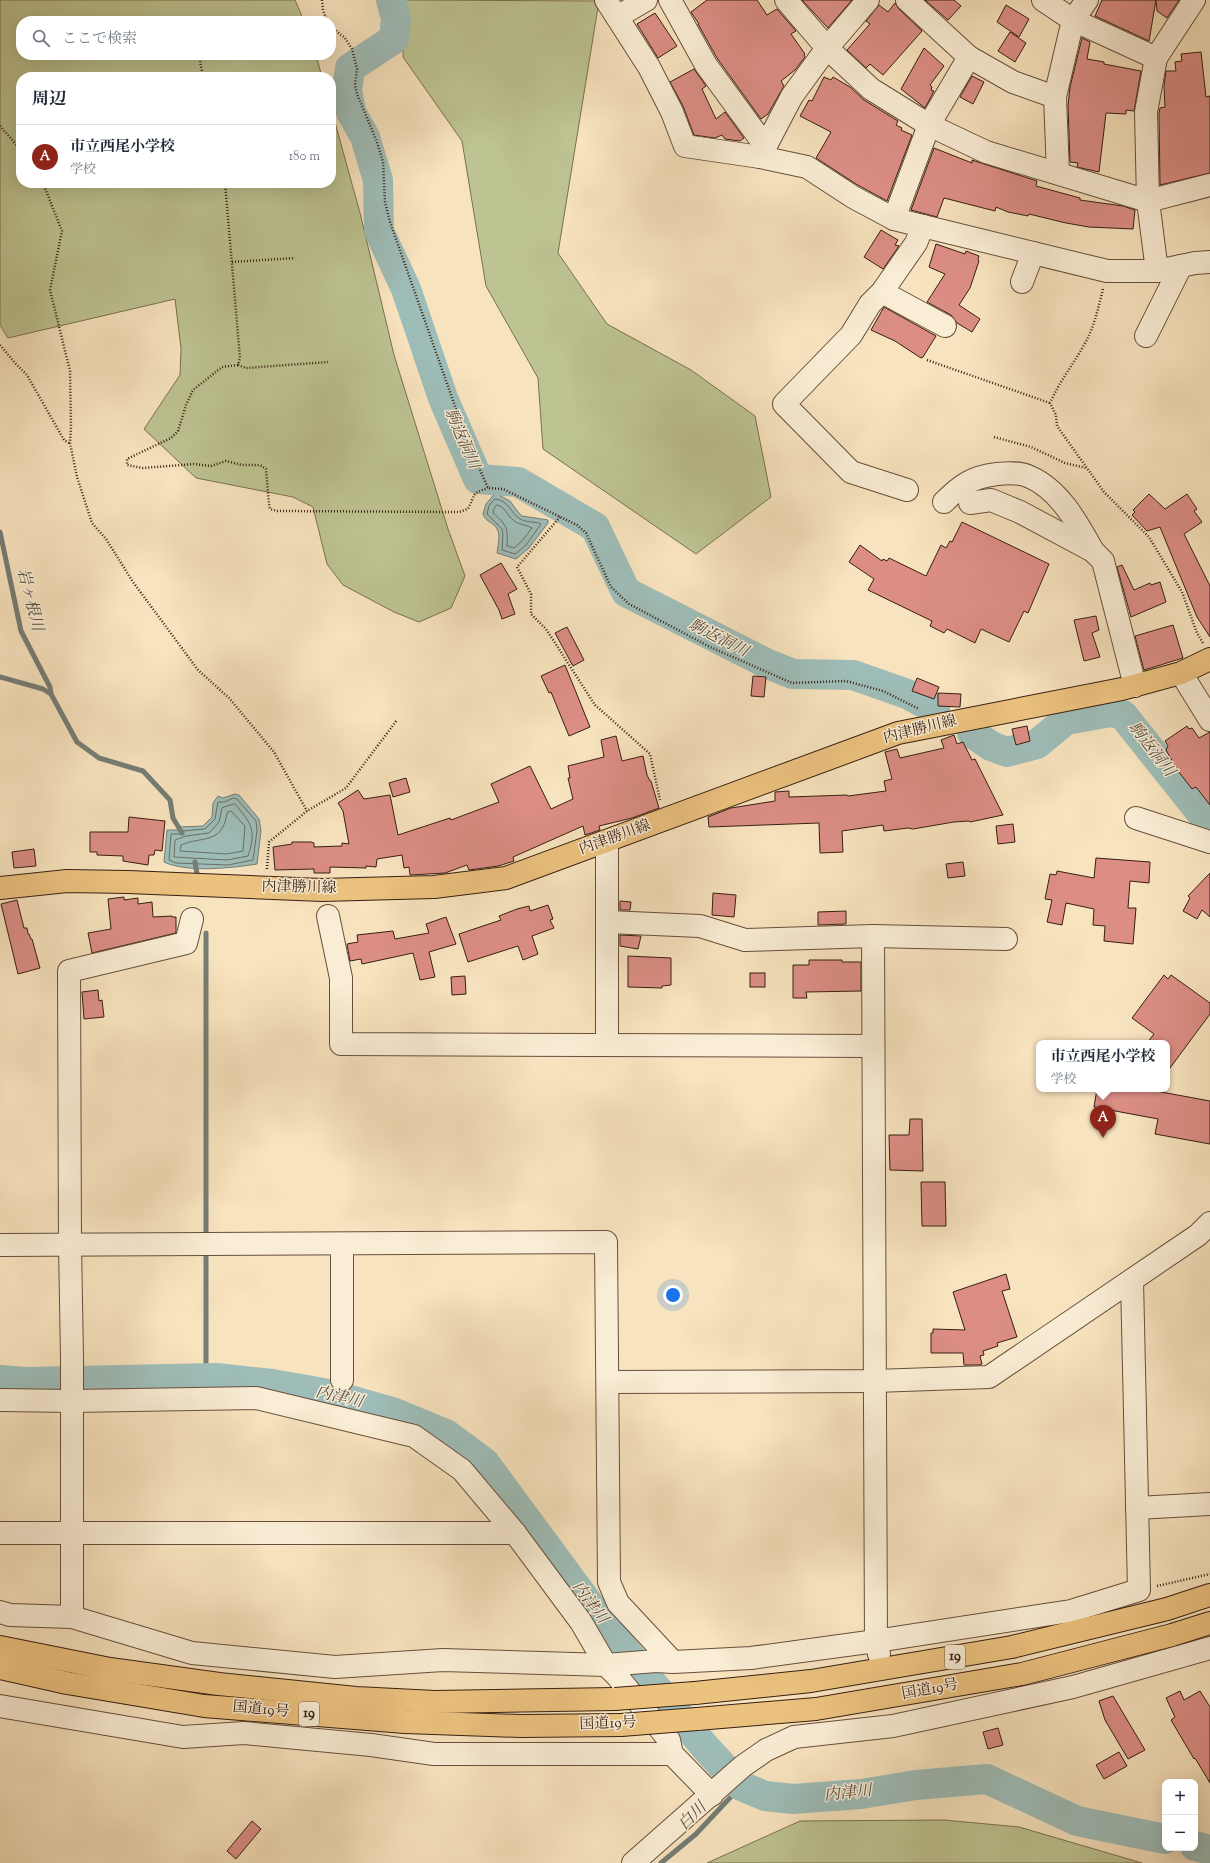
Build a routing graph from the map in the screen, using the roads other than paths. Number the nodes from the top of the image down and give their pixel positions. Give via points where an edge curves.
1 (646, 0) edge
2 (670, 0) edge
3 (786, 0) edge
4 (868, 0) edge
5 (907, 0) edge
6 (1043, 0) edge
7 (1087, 0) edge
8 (1194, 0) edge
9 (611, 8) edge
10 (1073, 20) junction
11 (827, 48) junction
12 (969, 57) junction
13 (1156, 58) junction
14 (1055, 97) junction
15 (929, 125) junction
16 (763, 152) junction
17 (1058, 173) junction
18 (1210, 185) edge
19 (1148, 201) junction
20 (894, 218) junction
21 (923, 226) junction
22 (1033, 253) junction
23 (1210, 262) edge
24 (1181, 266) junction
25 (1156, 272) junction
26 (1022, 282) dead end
27 (882, 292) junction
28 (945, 326) dead end
29 (1146, 336) dead end
30 (907, 490) dead end
31 (944, 502) dead end
32 (970, 503) dead end
33 (1093, 551) junction
34 (1207, 652) edge
35 (1182, 673) junction
36 (1135, 686) junction
37 (1210, 720) edge
38 (1136, 818) dead end
39 (607, 842) junction
40 (1210, 842) edge
41 (1, 885) edge
42 (328, 916) dead end
43 (192, 919) dead end
44 (608, 922) junction
45 (873, 936) junction
46 (1006, 939) dead end
47 (607, 1045) junction
48 (873, 1046) junction
49 (1210, 1222) edge
50 (342, 1244) junction
51 (0, 1245) edge
52 (70, 1245) junction
53 (1132, 1280) junction
54 (342, 1380) dead end
55 (875, 1381) junction
56 (608, 1382) junction
57 (0, 1400) edge
58 (72, 1401) junction
59 (1210, 1504) edge
60 (1137, 1508) junction
61 (0, 1533) edge
62 (71, 1533) junction
63 (515, 1533) junction
64 (1210, 1595) edge
65 (0, 1612) edge
66 (72, 1617) junction
67 (1210, 1623) edge
68 (0, 1647) edge
69 (878, 1647) junction
70 (1210, 1648) edge
71 (665, 1662) junction
72 (613, 1664) junction
73 (0, 1668) edge
74 (0, 1706) edge
75 (672, 1754) junction
76 (715, 1792) junction
77 (633, 1863) edge

1 - 9 street
2 - 16 street via 706,65
3 - 11 street
4 - 11 street
5 - 12 street
6 - 10 street
7 - 10 street
8 - 13 street
9 - 16 street via 649,67 672,112 685,146
10 - 13 street
10 - 14 street
11 - 15 street via 871,89
11 - 16 street via 792,96
12 - 14 street via 1013,82
12 - 15 street
13 - 19 street via 1146,112
14 - 17 street
15 - 17 street via 986,152
15 - 20 street
16 - 20 street via 806,167 853,198
17 - 19 street
18 - 19 street
19 - 25 street
20 - 21 street
21 - 22 street
21 - 27 street via 916,242
22 - 25 street via 1107,271
22 - 26 street
23 - 24 street via 1195,262
24 - 25 street
24 - 29 street
27 - 28 street
27 - 30 street via 870,304 852,335 784,404 851,472
31 - 33 street via 971,479 1009,473 1030,476 1048,488 1076,519
32 - 33 street via 991,500 1020,512
33 - 36 street via 1102,561
34 - 35 main road, 内津勝川線
35 - 36 main road, 内津勝川線
35 - 37 street
36 - 39 main road, 内津勝川線 via 898,733
38 - 40 street
39 - 41 main road, 内津勝川線 via 506,878 434,887 322,890 74,882
39 - 44 street
42 - 47 street via 341,978 341,1044
43 - 52 street via 186,943 69,971
44 - 45 street via 700,926 745,940
44 - 47 street
45 - 46 street
45 - 48 street
47 - 48 street
48 - 55 street
49 - 53 street via 1198,1235
50 - 52 street
50 - 54 street
50 - 56 street via 606,1242
51 - 52 street
52 - 58 street
53 - 55 street via 989,1377
53 - 60 street
55 - 56 street
55 - 69 street
56 - 71 street via 609,1582 618,1603
57 - 58 street
58 - 62 street
58 - 63 street via 256,1398 414,1436 462,1470
59 - 60 street
60 - 69 street via 1139,1590 1071,1611
61 - 62 street
62 - 63 street
62 - 66 street
63 - 72 street
64 - 68 main road, 国道19号 / 19, bridge via 1167,1609 1012,1647 811,1681 615,1700 435,1702 356,1698 218,1684 110,1669
65 - 66 street via 10,1615
66 - 72 street via 192,1653 335,1668 443,1660
67 - 73 main road, 国道19号 / 19, bridge via 1022,1674 816,1709 621,1725 520,1726 405,1722 204,1706
69 - 71 street via 751,1658
70 - 76 street via 1073,1687 794,1737 766,1750 743,1766
71 - 72 street
72 - 75 street via 617,1676 669,1740
74 - 75 street via 182,1737 244,1733 371,1745 434,1754
75 - 76 street
76 - 77 street

